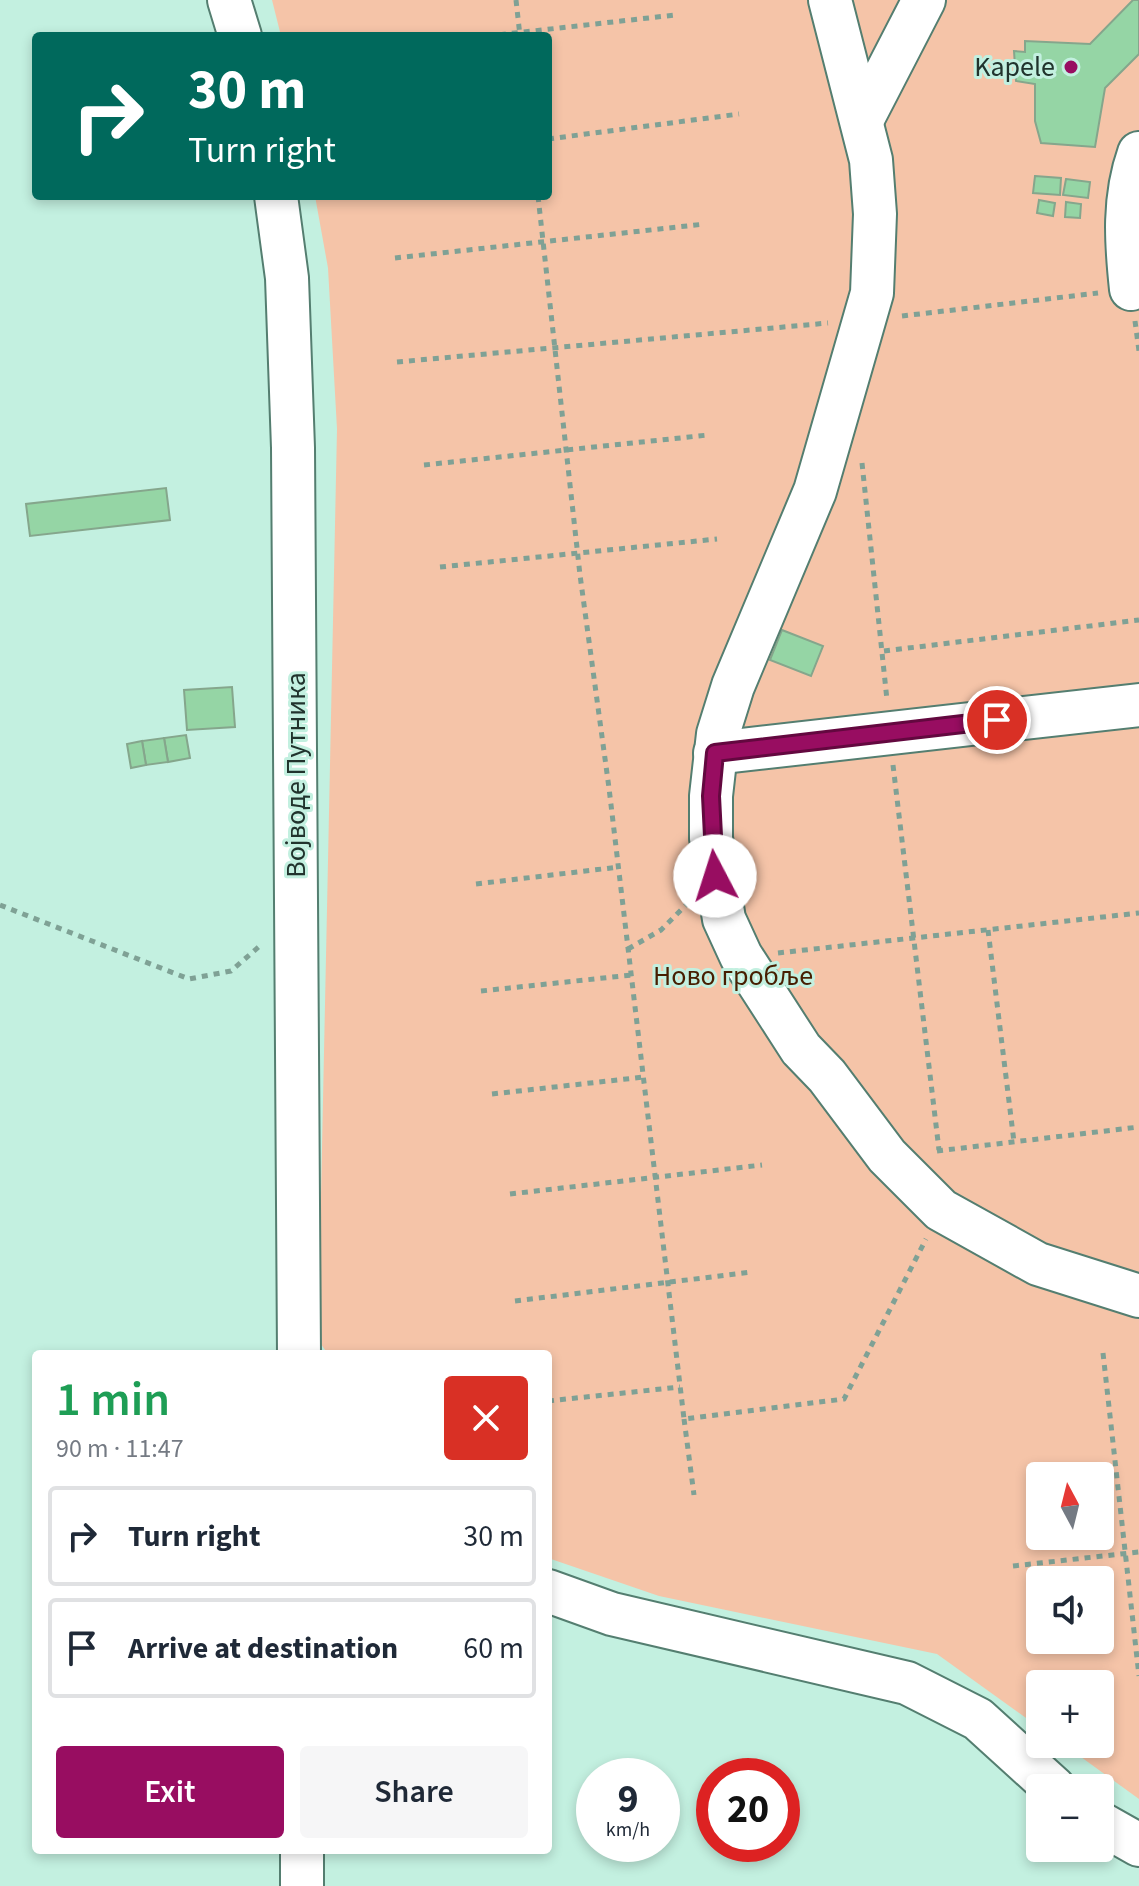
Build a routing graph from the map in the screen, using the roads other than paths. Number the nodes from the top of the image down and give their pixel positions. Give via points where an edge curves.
1 (229, 0) edge
2 (922, 0) edge
3 (832, 3) edge
4 (239, 32) edge
5 (862, 120) junction
6 (1139, 153) edge
7 (277, 200) edge
8 (1131, 289) road end
9 (1139, 705) edge
10 (715, 753) junction
11 (1139, 1296) edge
12 (303, 1349) edge
13 (552, 1592) edge
14 (1039, 1774) edge
15 (1114, 1831) edge
16 (1139, 1845) edge
17 (302, 1854) edge
18 (302, 1886) edge

1 - 4 street
2 - 3 street via 906,18 884,27 862,24
2 - 5 street
3 - 5 street
5 - 10 street via 875,214 867,319 815,491 733,686
6 - 8 street via 1129,182
7 - 12 street, Војводе Путника via 287,278 293,448
9 - 10 street
10 - 11 street via 715,876 724,919 741,956 801,1049 887,1156 941,1210 1038,1264
13 - 14 street via 612,1614 907,1683 978,1719
15 - 16 street
17 - 18 street

